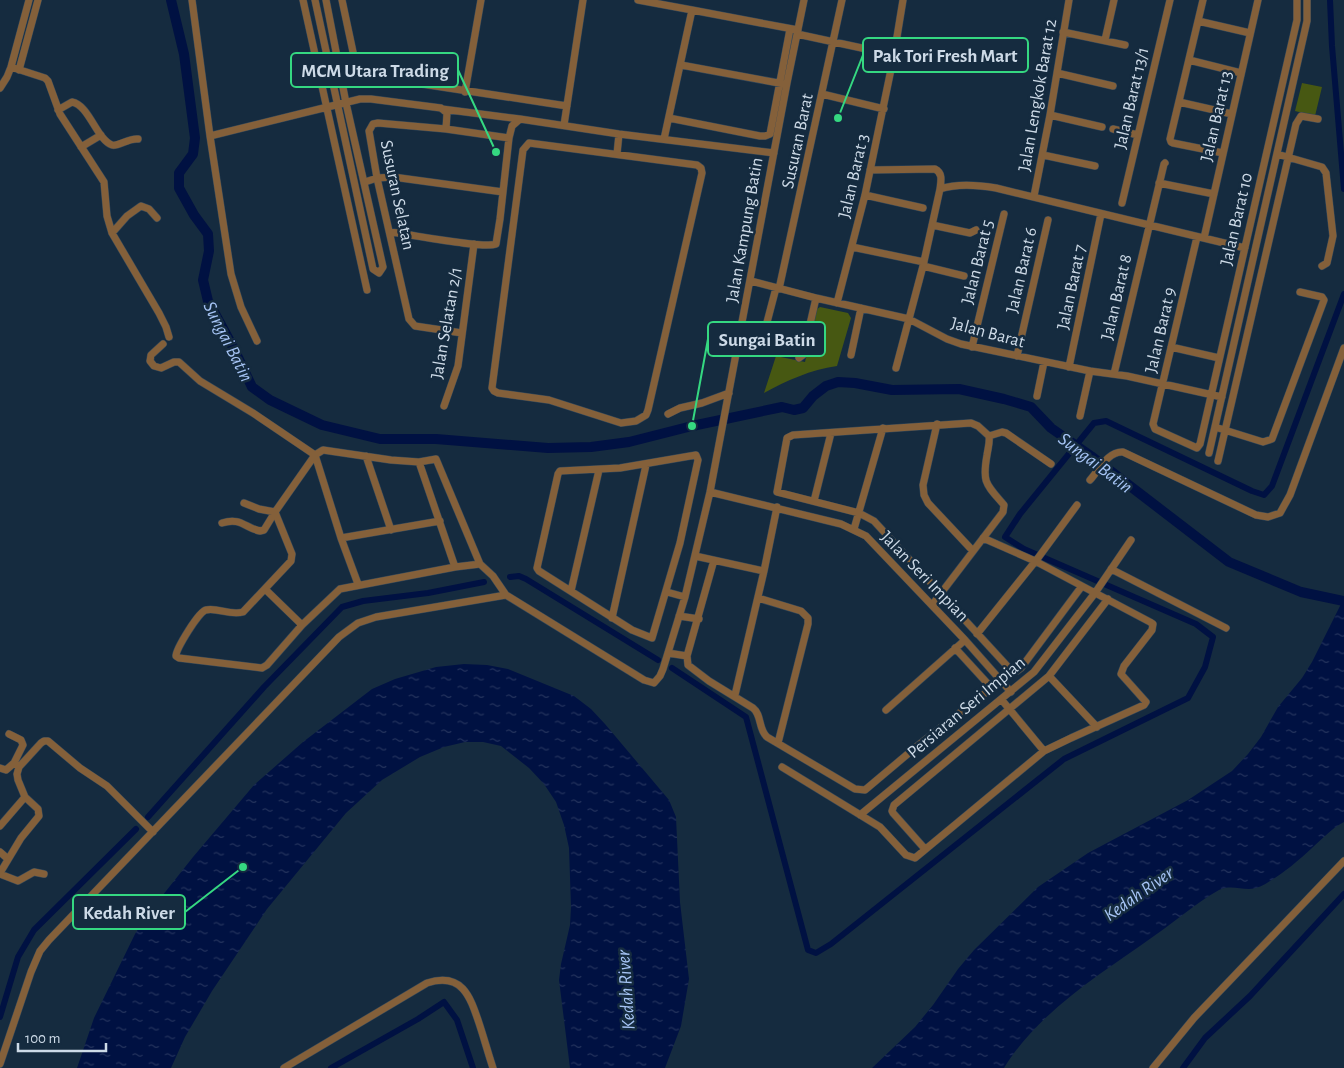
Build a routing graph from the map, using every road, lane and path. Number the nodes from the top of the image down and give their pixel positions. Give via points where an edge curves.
1 (29, 0) edge
2 (38, 0) edge
3 (192, 0) edge
4 (302, 0) edge
5 (315, 0) edge
6 (326, 0) edge
7 (342, 0) edge
8 (481, 0) edge
9 (583, 0) edge
10 (638, 0) edge
11 (804, 0) edge
12 (842, 0) edge
13 (903, 0) edge
14 (1069, 0) edge
15 (1114, 0) edge
16 (1170, 0) edge
17 (1203, 0) edge
18 (1258, 0) edge
19 (1297, 0) edge
20 (1307, 0) edge
21 (27, 9) junction
22 (35, 9) junction
23 (692, 10) junction
24 (1198, 20) junction
25 (795, 31) junction
26 (1063, 32) junction
27 (1250, 33) junction
28 (1105, 40) junction
29 (833, 42) junction
30 (1125, 45) dead end
31 (894, 55) junction
32 (1189, 60) junction
33 (681, 65) junction
34 (11, 67) junction
35 (19, 70) junction
36 (1057, 73) junction
37 (1241, 73) junction
38 (783, 84) junction
39 (1113, 86) dead end
40 (0, 88) edge
41 (466, 92) junction
42 (822, 94) junction
43 (1179, 102) junction
44 (346, 103) junction
45 (337, 105) junction
46 (567, 106) junction
47 (327, 108) junction
48 (441, 108) junction
49 (884, 109) junction
50 (58, 110) junction
51 (1232, 114) junction
52 (1050, 115) junction
53 (670, 118) junction
54 (520, 119) junction
55 (1318, 119) dead end
56 (564, 125) junction
57 (1102, 127) dead end
58 (446, 129) junction
59 (1113, 129) dead end
60 (618, 134) junction
61 (100, 135) junction
62 (1138, 135) junction
63 (210, 136) junction
64 (509, 138) junction
65 (138, 139) dead end
66 (664, 139) junction
67 (81, 147) junction
68 (774, 153) junction
69 (1223, 153) junction
70 (616, 154) junction
71 (1277, 154) junction
72 (1043, 155) junction
73 (1288, 158) junction
74 (1165, 163) dead end
75 (1095, 166) dead end
76 (870, 170) junction
77 (378, 178) junction
78 (365, 182) junction
79 (1159, 183) junction
80 (940, 188) junction
81 (503, 192) junction
82 (1214, 194) junction
83 (865, 195) junction
84 (1034, 196) junction
85 (1122, 203) dead end
86 (923, 208) dead end
87 (1004, 214) dead end
88 (1101, 214) junction
89 (156, 218) dead end
90 (1048, 220) dead end
91 (932, 225) junction
92 (1148, 226) junction
93 (976, 230) dead end
94 (390, 232) junction
95 (112, 233) junction
96 (1201, 238) junction
97 (474, 244) junction
98 (852, 246) junction
99 (1245, 248) junction
100 (924, 264) junction
101 (1322, 266) dead end
102 (964, 276) dead end
103 (751, 281) junction
104 (778, 289) junction
105 (366, 290) dead end
106 (1300, 292) dead end
107 (816, 298) junction
108 (837, 303) junction
109 (861, 308) junction
110 (909, 319) junction
111 (462, 333) junction
112 (169, 337) dead end
113 (257, 341) dead end
114 (163, 344) dead end
115 (972, 347) junction
116 (1171, 347) junction
117 (1344, 348) edge
118 (764, 349) dead end
119 (851, 355) dead end
120 (1017, 356) junction
121 (799, 358) dead end
122 (1220, 358) junction
123 (1044, 362) junction
124 (1070, 367) junction
125 (896, 368) dead end
126 (1090, 371) junction
127 (1114, 374) junction
128 (1162, 384) junction
129 (729, 393) junction
130 (1211, 394) junction
131 (1037, 396) dead end
132 (1222, 397) junction
133 (444, 406) dead end
134 (668, 414) dead end
135 (1080, 416) dead end
136 (937, 424) junction
137 (1215, 427) junction
138 (883, 428) junction
139 (1225, 430) junction
140 (830, 433) junction
141 (988, 436) junction
142 (1200, 444) joint
143 (1209, 453) dead end
144 (314, 456) junction
145 (366, 456) junction
146 (1218, 461) dead end
147 (419, 462) junction
148 (1051, 464) dead end
149 (646, 465) junction
150 (600, 470) junction
151 (1090, 480) dead end
152 (710, 492) junction
153 (814, 501) junction
154 (244, 504) dead end
155 (1077, 505) dead end
156 (777, 507) junction
157 (276, 512) junction
158 (859, 514) junction
159 (440, 521) junction
160 (222, 523) dead end
161 (854, 529) junction
162 (391, 530) junction
163 (341, 538) junction
164 (983, 538) junction
165 (1131, 540) dead end
166 (973, 551) junction
167 (695, 556) junction
168 (1039, 557) junction
169 (714, 560) junction
170 (480, 564) junction
171 (455, 567) junction
172 (1111, 569) junction
173 (764, 571) junction
174 (358, 584) junction
175 (1082, 586) junction
176 (265, 589) junction
177 (1097, 590) junction
178 (571, 591) junction
179 (667, 592) junction
180 (506, 595) junction
181 (940, 595) junction
182 (685, 597) junction
183 (758, 598) junction
184 (1108, 599) junction
185 (932, 605) junction
186 (679, 616) junction
187 (612, 618) junction
188 (699, 619) junction
189 (302, 625) junction
190 (1226, 628) dead end
191 (977, 634) junction
192 (965, 640) junction
193 (955, 648) junction
194 (668, 653) junction
195 (687, 656) junction
196 (1049, 676) junction
197 (1011, 692) junction
198 (734, 695) junction
199 (1001, 699) junction
200 (1010, 709) junction
201 (886, 710) dead end
202 (1097, 727) junction
203 (9, 734) dead end
204 (778, 742) junction
205 (1044, 751) junction
206 (17, 765) junction
207 (782, 767) dead end
208 (0, 768) edge
209 (25, 797) junction
210 (860, 815) junction
211 (0, 826) edge
212 (154, 832) junction
213 (925, 849) junction
214 (0, 852) edge
215 (8, 859) junction
216 (1344, 861) edge
217 (0, 874) edge
218 (44, 874) dead end
219 (0, 1064) edge
220 (284, 1068) edge
221 (493, 1068) edge
222 (1153, 1068) edge

1 - 21 street
2 - 22 street
3 - 63 street
4 - 47 street
5 - 45 street
6 - 44 street
7 - 41 street via 356,66 363,75
8 - 41 street
9 - 46 street
10 - 23 street
11 - 25 street, Jalan Kampung Batin
12 - 29 street, Susuran Barat
13 - 31 street, Jalan Barat 3
14 - 26 street, Jalan Lengkok Barat 12
15 - 28 street
16 - 62 street, Jalan Barat 13/1
17 - 24 street
18 - 27 street, Jalan Barat 13
19 - 99 street, Jalan Barat 10 via 1297,20
20 - 71 street via 1307,21
21 - 22 street
21 - 34 street
22 - 35 street
23 - 25 street
23 - 33 street
24 - 27 street
24 - 32 street
25 - 29 street
25 - 38 street, Jalan Kampung Batin
26 - 28 street
26 - 36 street, Jalan Lengkok Barat 12
27 - 37 street, Jalan Barat 13
28 - 30 street
29 - 31 street
29 - 42 street, Susuran Barat
31 - 49 street, Jalan Barat 3
32 - 37 street
32 - 43 street
33 - 38 street
33 - 53 street
34 - 35 street
34 - 40 street
35 - 50 street via 45,78
36 - 39 street
36 - 52 street, Jalan Lengkok Barat 12
37 - 51 street, Jalan Barat 13
38 - 53 street via 770,134 765,136
38 - 68 street, Jalan Kampung Batin
41 - 46 street
42 - 49 street
42 - 104 street, Susuran Barat
43 - 51 street
43 - 69 street via 1171,142
44 - 45 street
44 - 48 street via 371,99
44 - 78 street
45 - 47 street
45 - 78 street via 373,269 379,273 383,267
46 - 56 street
47 - 63 street
47 - 105 street
48 - 54 street
48 - 58 street via 447,113
49 - 76 street, Jalan Barat 3
50 - 61 street via 72,102 77,103
50 - 67 street
51 - 69 street, Jalan Barat 13
52 - 57 street
52 - 72 street, Jalan Lengkok Barat 12
53 - 66 street
54 - 56 street
54 - 64 street via 512,126
55 - 73 street via 1299,118
56 - 60 street
58 - 64 street, Susuran Selatan
58 - 77 street, Susuran Selatan via 373,124 369,131
59 - 62 street
60 - 66 street
60 - 70 street
61 - 65 street via 115,146
61 - 67 street
62 - 85 street, Jalan Barat 13/1
63 - 113 street via 233,282
64 - 81 street
66 - 68 street
67 - 95 street via 104,182
68 - 103 street, Jalan Kampung Batin
69 - 82 street, Jalan Barat 13
70 - 70 street via 697,165 702,174 648,410 641,418 629,423 549,400 498,393 492,388 523,150 529,143
71 - 73 street
71 - 132 street
72 - 75 street
72 - 84 street, Jalan Lengkok Barat 12
73 - 101 street via 1322,167 1326,173 1333,236 1327,263
73 - 139 street
74 - 79 street, Jalan Barat 8
76 - 80 street via 935,169 941,174
76 - 83 street, Jalan Barat 3
77 - 78 street
77 - 81 street via 393,177
77 - 94 street, Susuran Selatan
79 - 82 street
79 - 92 street, Jalan Barat 8
80 - 84 street via 984,186
80 - 91 street
81 - 97 street via 496,244
82 - 96 street, Jalan Barat 13
83 - 86 street
83 - 98 street, Jalan Barat 3
84 - 88 street
87 - 115 street, Jalan Barat 5
88 - 92 street
88 - 124 street, Jalan Barat 7
89 - 95 street via 149,209 141,206
90 - 120 street, Jalan Barat 6
91 - 93 street via 970,233
91 - 100 street
92 - 96 street
92 - 127 street, Jalan Barat 8
94 - 97 street
94 - 111 street, Susuran Selatan via 409,319 415,326
95 - 112 street via 159,313
96 - 99 street
96 - 116 street, Jalan Barat 9
97 - 111 street, Jalan Selatan 2/1
98 - 100 street
98 - 108 street, Jalan Barat 3
99 - 122 street, Jalan Barat 10
100 - 102 street
100 - 110 street
103 - 104 street, Jalan Barat
103 - 129 street, Jalan Kampung Batin
104 - 107 street, Jalan Barat
104 - 118 street, Susuran Barat via 761,345
106 - 139 street via 1324,300 1272,439 1263,442
107 - 108 street, Jalan Barat
107 - 121 street via 803,355
108 - 109 street, Jalan Barat
109 - 110 street, Jalan Barat
109 - 119 street
110 - 115 street, Jalan Barat via 947,339
110 - 125 street
111 - 133 street, Jalan Selatan 2/1 via 458,366
114 - 144 street via 150,355 154,366 161,368 179,362 200,382
115 - 120 street, Jalan Barat
116 - 122 street
116 - 128 street, Jalan Barat 9
117 - 151 street via 1287,503 1280,513 1268,517 1256,515 1128,453 1115,453
120 - 123 street, Jalan Barat
122 - 130 street, Jalan Barat 10
123 - 124 street, Jalan Barat
123 - 131 street
124 - 126 street, Jalan Barat
126 - 127 street, Jalan Barat
126 - 135 street
127 - 128 street, Jalan Barat
128 - 130 street, Jalan Barat
128 - 142 street, Jalan Barat 9 via 1153,424 1155,429 1194,448
129 - 134 street
129 - 152 street, Jalan Kampung Batin
130 - 132 street, Jalan Barat
130 - 142 street, Jalan Barat 10
132 - 137 street
136 - 138 street
136 - 141 street via 970,423
136 - 166 street via 923,485 924,495
137 - 139 street
137 - 143 street
138 - 140 street
138 - 158 street
139 - 146 street
140 - 153 street
140 - 153 street via 787,438 776,490
141 - 148 street via 1006,433
141 - 164 street via 985,481 1004,508
144 - 145 street via 328,450
144 - 157 street
144 - 163 street
145 - 147 street
145 - 162 street
147 - 159 street
147 - 170 street via 436,458
149 - 150 street
149 - 179 street via 696,455 698,458
149 - 187 street
150 - 178 street
150 - 178 street via 562,469 558,474 537,568
152 - 156 street, Jalan Seri Impian
152 - 167 street, Jalan Kampung Batin
153 - 158 street
154 - 157 street
155 - 168 street
156 - 161 street, Jalan Seri Impian
156 - 173 street
157 - 160 street via 260,531 243,522
157 - 176 street via 292,558
158 - 161 street
158 - 181 street via 878,525
159 - 162 street
159 - 171 street
161 - 185 street, Jalan Seri Impian via 873,541
162 - 163 street
163 - 174 street
164 - 166 street
164 - 168 street
165 - 172 street, Persiaran Seri Impian
166 - 181 street
167 - 169 street
167 - 182 street, Jalan Kampung Batin
168 - 175 street
168 - 191 street
169 - 173 street
169 - 188 street
170 - 171 street
170 - 180 street via 496,579
171 - 174 street
172 - 177 street, Persiaran Seri Impian
172 - 190 street
173 - 183 street
174 - 189 street via 340,589
175 - 177 street
175 - 191 street via 1017,671 1009,668
176 - 189 street
176 - 189 street via 243,612 206,610 175,654 180,658 262,668
177 - 184 street
177 - 197 street, Persiaran Seri Impian via 1039,667
178 - 187 street
179 - 182 street
179 - 187 street via 652,638
180 - 194 street, Jalan Kampung Batin via 649,682 657,681
180 - 212 street via 376,617 348,629
181 - 185 street
181 - 191 street
182 - 186 street, Jalan Kampung Batin
183 - 198 street
183 - 204 street via 801,612 808,618
184 - 196 street
184 - 202 street via 1150,622 1153,627 1121,674 1146,704
185 - 192 street, Jalan Seri Impian
186 - 188 street
186 - 194 street, Jalan Kampung Batin
188 - 195 street
192 - 193 street
192 - 197 street, Jalan Seri Impian
193 - 201 street
193 - 204 street via 988,684 989,690 865,790 855,789
194 - 195 street
195 - 198 street via 691,668
196 - 200 street
196 - 202 street
197 - 199 street, Persiaran Seri Impian
198 - 204 street via 756,711 761,730
199 - 200 street
199 - 210 street, Persiaran Seri Impian
200 - 205 street
200 - 213 street via 894,805 893,813
202 - 205 street
203 - 206 street via 21,740 23,745
205 - 213 street
206 - 208 street via 6,770
206 - 209 street via 17,777
206 - 212 street via 40,743 48,741 107,786
207 - 210 street
209 - 211 street
209 - 215 street via 40,813
210 - 213 street via 885,831 910,858 915,858
212 - 219 street via 40,952
214 - 215 street
215 - 217 street
216 - 222 street via 1194,1018
217 - 218 street via 18,881 34,872
220 - 221 street via 428,983 446,980 465,989 472,1001

